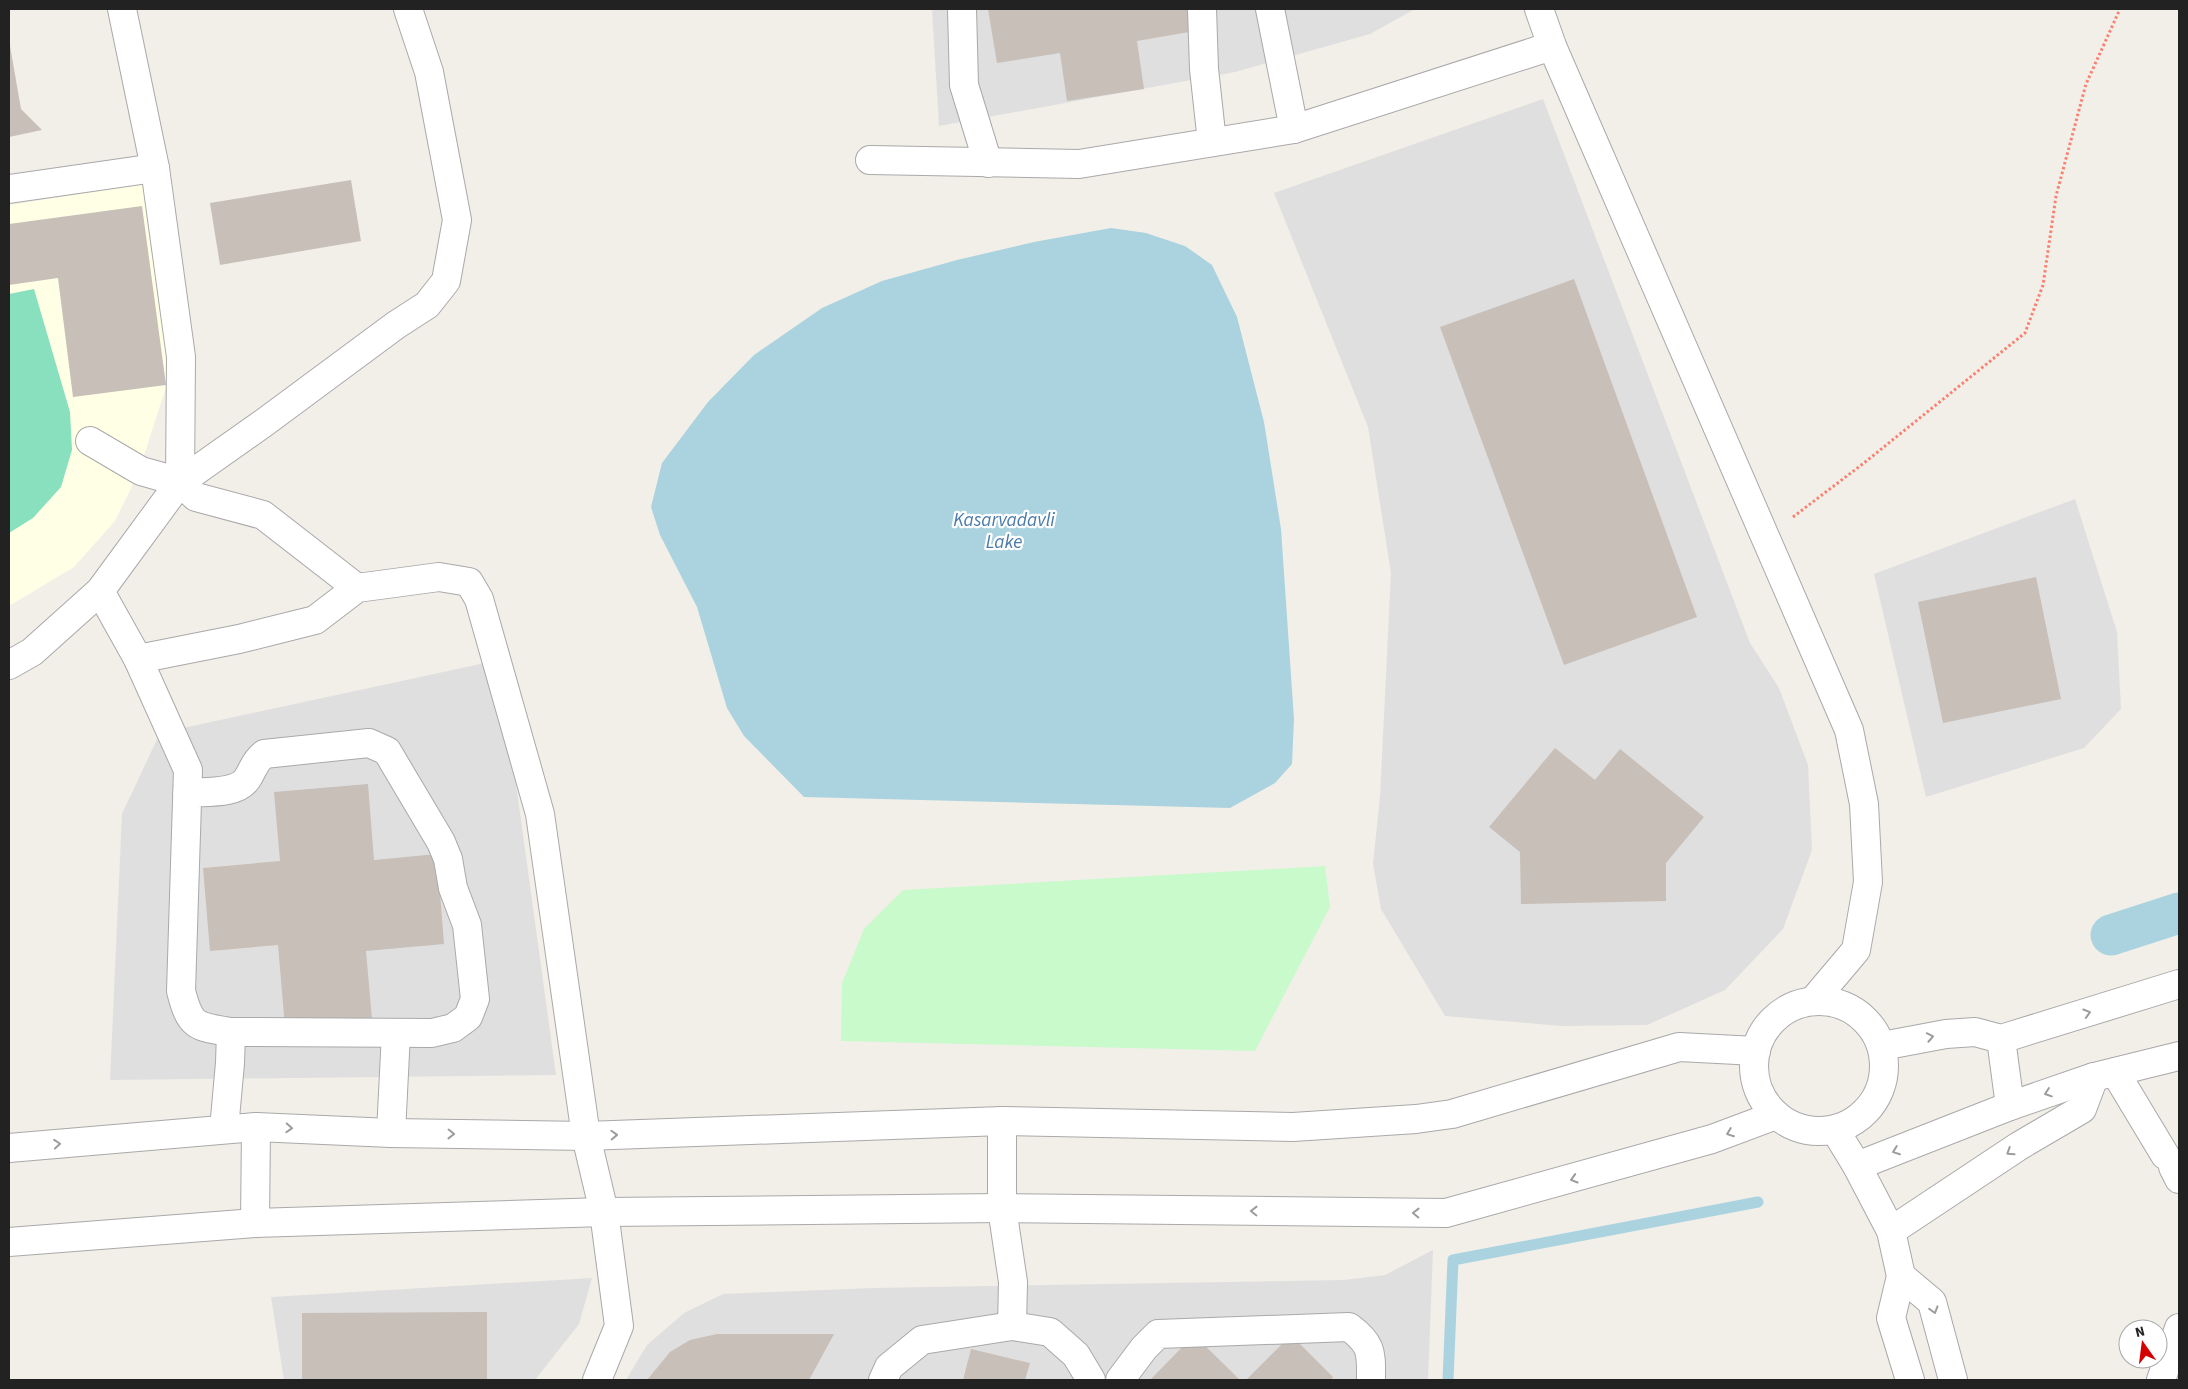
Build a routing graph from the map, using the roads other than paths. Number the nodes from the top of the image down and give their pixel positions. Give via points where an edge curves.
1 (122, 9) edge
2 (408, 9) edge
3 (962, 9) edge
4 (1202, 9) edge
5 (1270, 9) edge
6 (1539, 9) edge
7 (1552, 46) junction
8 (1294, 129) junction
9 (1212, 142) junction
10 (870, 160) dead end
11 (988, 163) junction
12 (154, 168) junction
13 (9, 189) edge
14 (90, 441) dead end
15 (180, 482) junction
16 (357, 588) junction
17 (100, 591) junction
18 (138, 659) junction
19 (9, 665) edge
20 (187, 793) junction
21 (2179, 984) edge
22 (1813, 1001) junction
23 (231, 1032) junction
24 (396, 1033) junction
25 (2002, 1039) junction
26 (1882, 1046) junction
27 (1756, 1051) junction
28 (2179, 1056) edge
29 (2104, 1074) junction
30 (2010, 1106) junction
31 (1776, 1115) junction
32 (1002, 1121) junction
33 (256, 1127) junction
34 (224, 1129) junction
35 (1835, 1130) junction
36 (391, 1133) junction
37 (586, 1136) junction
38 (9, 1148) edge
39 (1857, 1166) junction
40 (2172, 1167) edge
41 (1002, 1208) junction
42 (604, 1212) junction
43 (255, 1223) junction
44 (1891, 1231) junction
45 (9, 1242) edge
46 (1901, 1276) junction
47 (1012, 1326) junction
48 (2179, 1328) edge
49 (597, 1380) edge
50 (883, 1380) edge
51 (1090, 1380) edge
52 (1120, 1380) edge
53 (1371, 1380) edge
54 (1910, 1380) edge
55 (1953, 1380) edge
56 (2161, 1380) edge

1 - 12 street
2 - 15 street via 429,72 457,220 446,280 427,305
3 - 11 street via 964,84
4 - 9 street via 1204,70
5 - 8 street
6 - 7 street
7 - 8 street
7 - 22 street via 1850,730 1864,804 1868,882 1856,950
8 - 9 street
9 - 11 street via 1078,164
10 - 11 street
12 - 13 street
12 - 15 street via 181,357
14 - 15 street via 140,471
15 - 16 street via 196,496 263,514
15 - 17 street
16 - 18 street via 315,620
16 - 37 street via 438,577 469,582 479,599 540,814
17 - 18 street
17 - 19 street via 32,652
18 - 20 street via 188,770
20 - 23 street via 181,990 187,1014 203,1028
20 - 24 street via 235,789 247,780 256,760 264,754 369,742 388,751 448,859 453,888 468,924 475,999 468,1017 453,1028 432,1033
25 -> 21 street
22 - 26 street via 1835,1002 1856,1011 1872,1027
22 - 27 street via 1792,1006 1773,1019 1760,1037
23 - 24 street
23 - 34 street
24 - 36 street
26 -> 25 street via 1975,1032
25 - 30 street
26 - 35 street via 1885,1068 1881,1088 1871,1107 1854,1121
27 - 31 street via 1755,1079 1762,1099
27 - 32 street via 1679,1047 1452,1114 1416,1119 1292,1127
28 - 29 street
29 -> 30 street
29 - 40 street
29 -> 44 street via 2082,1109 2019,1146
30 -> 39 street
31 - 35 street via 1794,1127 1814,1132
31 -> 41 street via 1712,1139 1446,1213
37 -> 32 street
32 - 41 street
33 - 34 street
33 -> 36 street
33 - 43 street
38 -> 34 street
35 - 39 street
36 -> 37 street
37 - 42 street
39 - 44 street
41 - 42 street
41 - 47 street via 1013,1282
42 - 43 street
42 - 49 street via 620,1326
43 - 45 street
44 - 46 street
46 - 54 street via 1891,1318
46 -> 55 street via 1932,1302
47 - 50 street via 922,1340 889,1367
47 - 51 street via 1050,1332 1076,1355
48 - 56 street
52 - 53 street via 1158,1334 1350,1327 1363,1337 1371,1354

